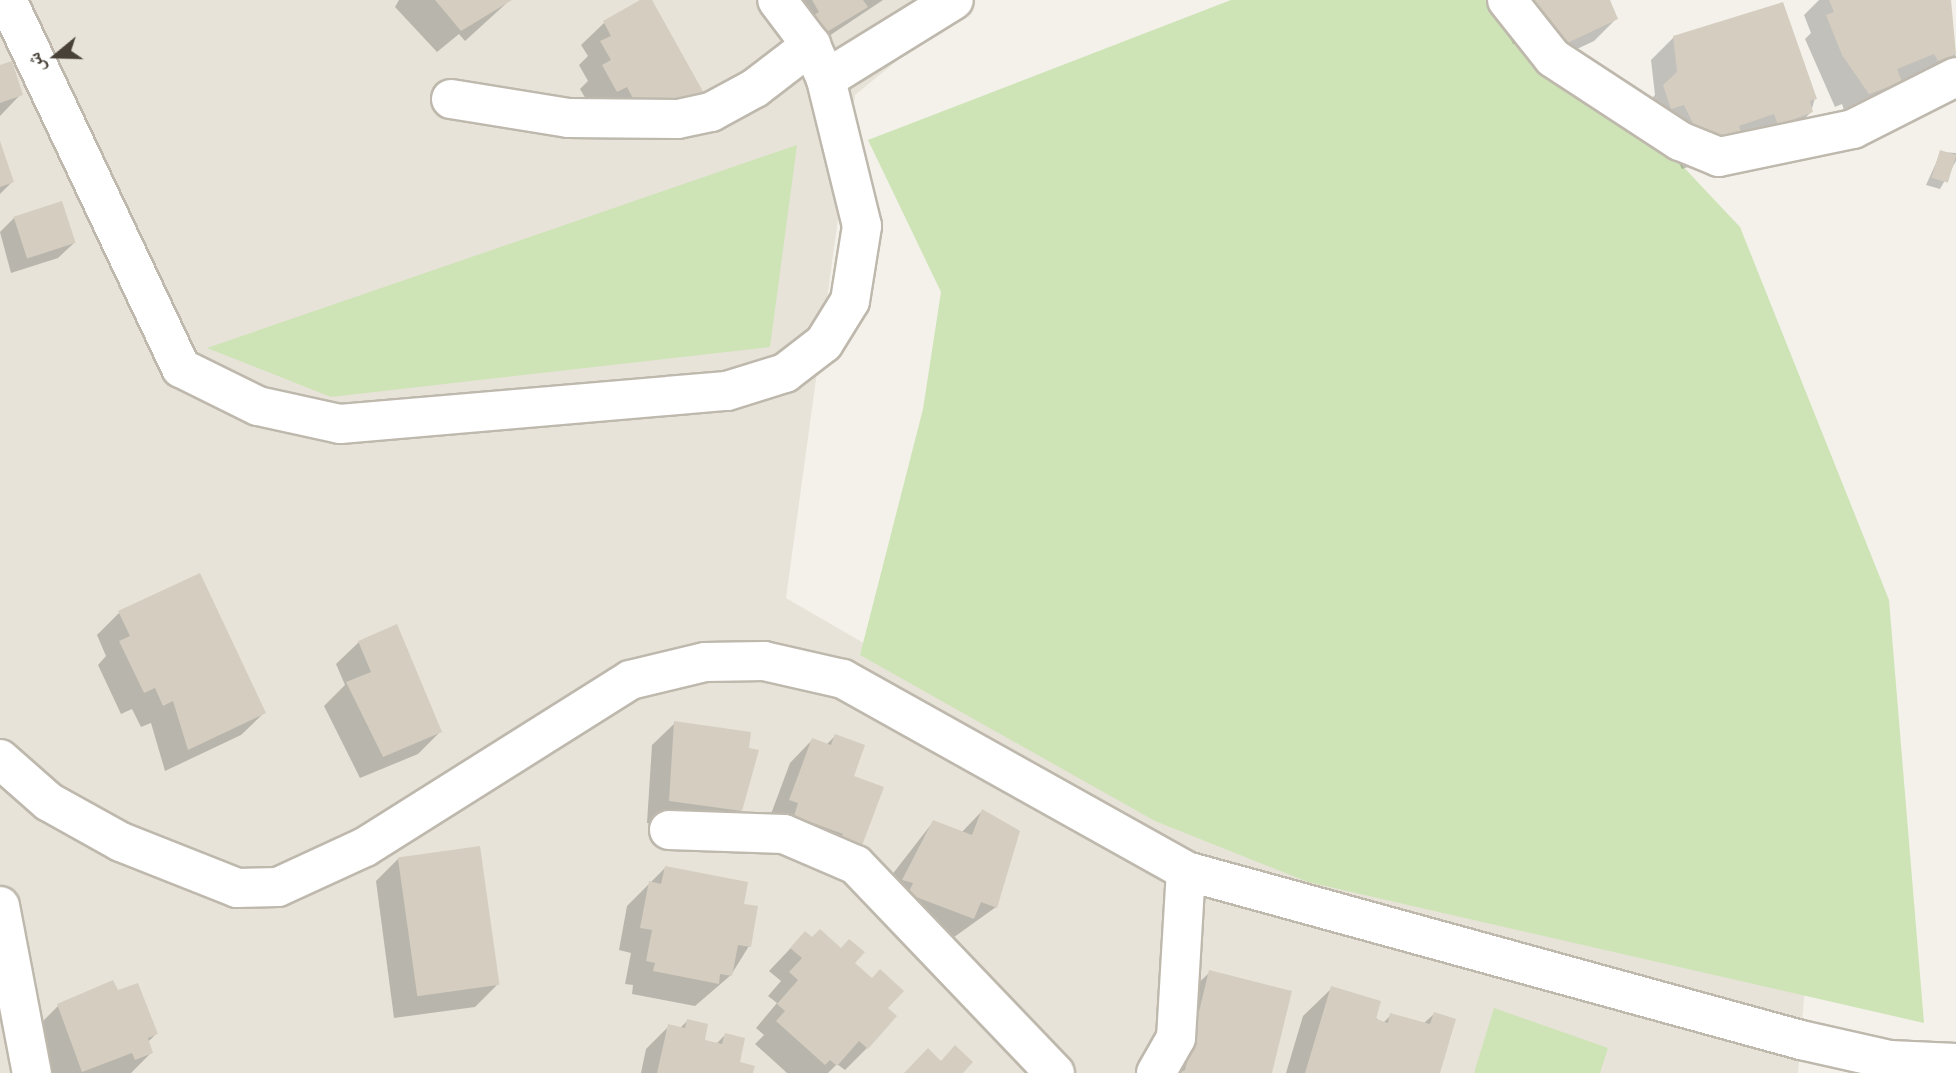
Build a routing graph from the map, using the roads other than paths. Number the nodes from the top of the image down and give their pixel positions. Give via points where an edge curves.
1 (6, 0) edge
2 (777, 0) edge
3 (954, 0) edge
4 (1507, 0) edge
5 (811, 45) junction
6 (1956, 77) edge
7 (826, 79) junction
8 (451, 99) dead end
9 (0, 759) edge
10 (669, 830) dead end
11 (1186, 871) junction
12 (0, 906) edge
13 (1804, 1062) edge
14 (1956, 1063) edge
15 (30, 1072) edge
16 (1055, 1073) edge
17 (1156, 1073) edge

1 - 7 street via 181,368 258,405 340,425 727,391 756,386 805,360 850,301 860,257 862,226
2 - 5 street
3 - 7 street
4 - 6 street via 1552,58 1680,141 1719,157 1853,130
5 - 7 street
5 - 8 street via 755,88 711,112 678,119 568,118
9 - 11 street via 50,802 162,861 237,888 278,887 365,846 630,680 705,662 764,662 843,679
10 - 16 street via 784,834 856,865
11 - 13 street
11 - 17 street via 1176,1038
12 - 15 street
13 - 14 street

